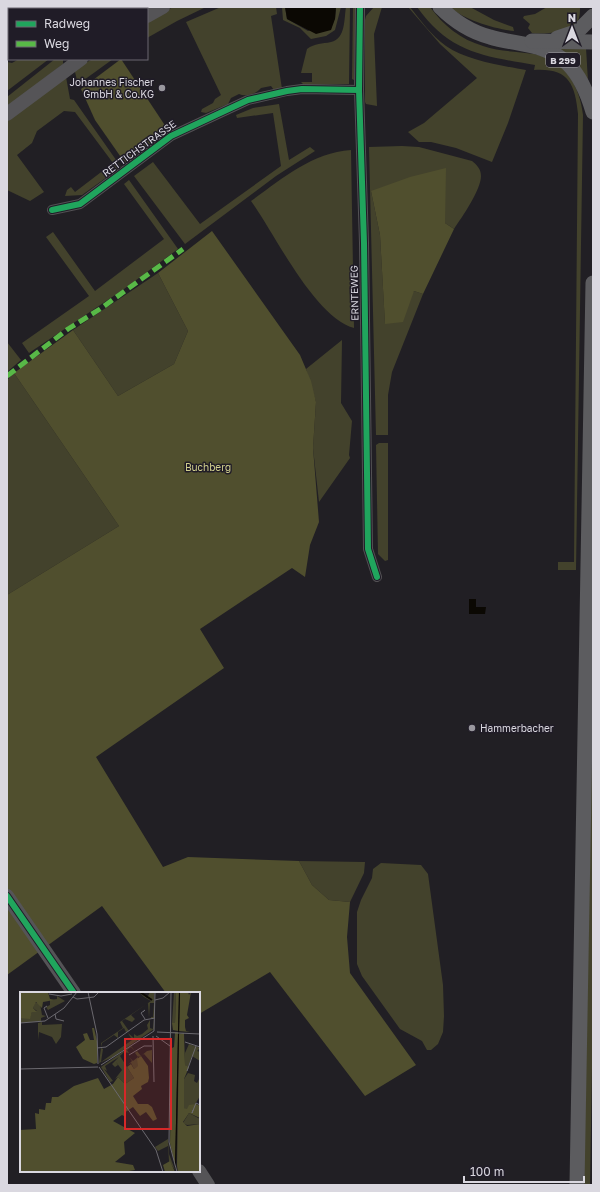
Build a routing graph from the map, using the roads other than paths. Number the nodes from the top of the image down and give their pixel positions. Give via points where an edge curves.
1 (163, 7) edge
2 (360, 7) edge
3 (440, 7) edge
4 (148, 15) edge
5 (593, 16) edge
6 (505, 40) junction
7 (538, 42) junction
8 (593, 42) edge
9 (80, 60) edge
10 (358, 90) junction
11 (593, 112) edge
12 (7, 114) edge
13 (52, 210) dead end
14 (593, 283) edge
15 (377, 577) dead end
16 (7, 896) edge
17 (73, 992) edge
18 (199, 1172) edge
19 (208, 1185) edge
20 (577, 1185) edge

1 - 4 street
2 - 10 street, ERNTEWEG
3 - 6 main road via 468,29
5 - 7 main road via 573,33
6 - 7 main road
6 - 11 main road, B 299 via 541,49 562,59 579,79
7 - 8 main road
9 - 12 street
10 - 13 street, RETTICHSTRASSE via 302,89 248,100 171,136 80,204
10 - 15 street, ERNTEWEG via 364,243 368,549
14 - 20 main road
16 - 17 street
18 - 19 street

